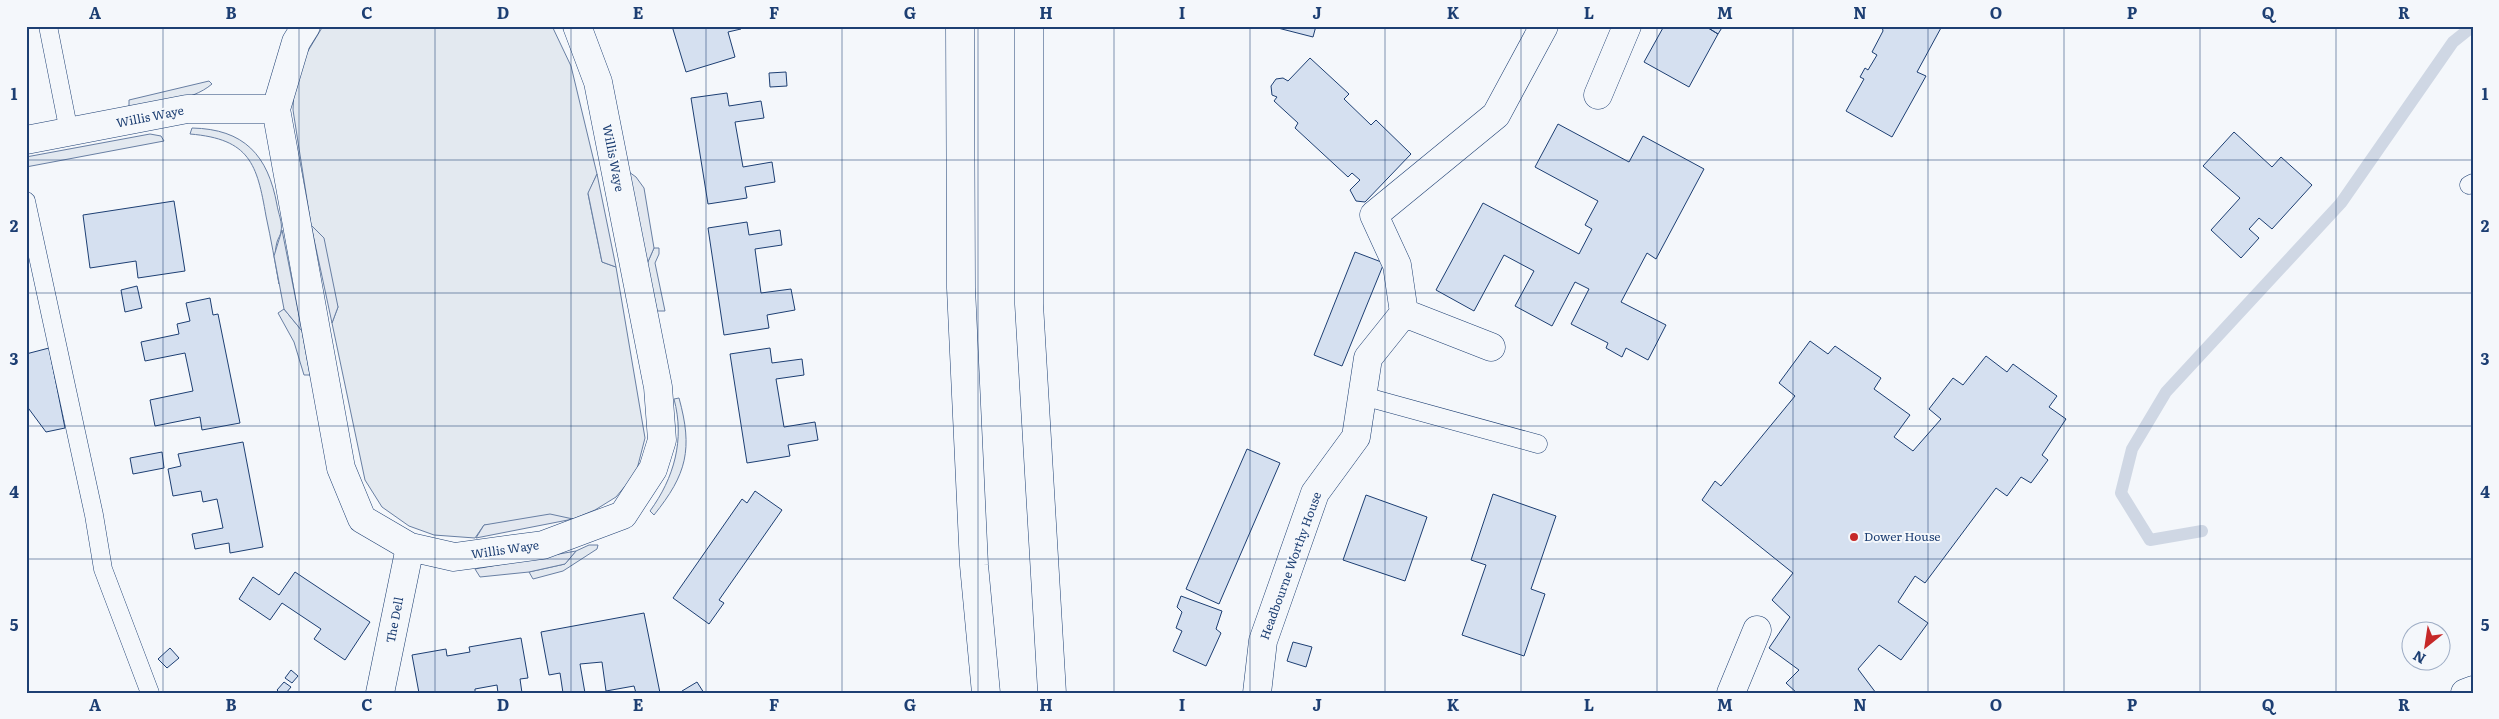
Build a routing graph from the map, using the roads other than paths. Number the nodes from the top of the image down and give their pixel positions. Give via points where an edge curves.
1 (48, 26) edge
2 (306, 26) edge
3 (577, 26) edge
4 (960, 26) edge
5 (1029, 26) edge
6 (1544, 26) edge
7 (1627, 26) edge
8 (1598, 95) dead end
9 (276, 109) junction
10 (69, 132) junction
11 (26, 140) edge
12 (26, 201) edge
13 (1404, 313) junction
14 (1491, 347) dead end
15 (1363, 396) junction
16 (1538, 444) dead end
17 (410, 547) junction
18 (1757, 630) dead end
19 (2473, 690) edge
20 (150, 693) edge
21 (380, 693) edge
22 (986, 693) edge
23 (1052, 693) edge
24 (1257, 693) edge
25 (1731, 693) edge
26 (2465, 693) edge

1 - 10 lane
2 - 9 main road, Willis Waye via 296,42
3 - 17 main road, Willis Waye via 598,82 658,387 662,440 653,469 623,515 543,545 454,557
4 - 22 main road via 961,288 974,565
5 - 23 main road via 1029,304
6 - 13 main road via 1496,115 1374,216 1397,265
7 - 8 main road
9 - 10 main road, Willis Waye via 187,109
9 - 17 main road, Willis Waye via 341,468 362,519
10 - 11 main road, Willis Waye
12 - 20 lane via 103,569
13 - 14 main road
13 - 15 main road, Headbourne Worthy House via 1368,358
15 - 16 lane
15 - 24 main road, Headbourne Worthy House via 1356,437 1315,494 1263,641
17 - 21 main road, The Dell
18 - 25 main road
19 - 26 main road

